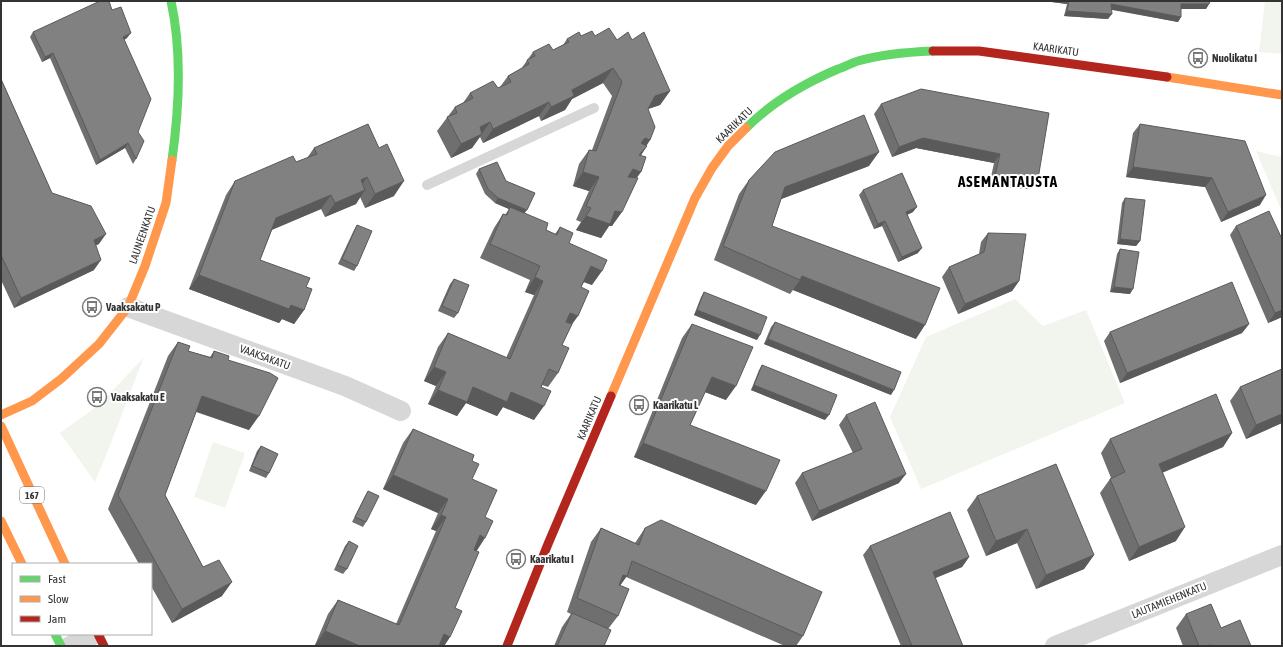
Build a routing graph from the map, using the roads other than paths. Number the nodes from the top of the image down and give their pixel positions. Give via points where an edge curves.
1 (171, 1) edge
2 (1282, 95) edge
3 (594, 108) dead end
4 (427, 185) dead end
5 (128, 307) junction
6 (401, 411) dead end
7 (1, 415) edge
8 (1, 426) edge
9 (1, 521) edge
10 (1282, 554) edge
11 (22, 563) edge
12 (65, 563) edge
13 (56, 635) edge
14 (95, 635) edge
15 (98, 635) edge
16 (61, 646) edge
17 (70, 646) edge
18 (104, 646) edge
19 (507, 646) edge
20 (1055, 646) edge

1 - 5 street, LAUNEENKATU via 175,19 178,76 174,146 166,203
2 - 19 street, KAARIKATU via 978,51 941,50 901,53 858,61 799,88 774,105 728,146 695,198
3 - 4 lane
5 - 6 street, VAAKSAKATU via 345,386
5 - 7 street, LAUNEENKATU via 99,344 60,379 32,401
8 - 12 street, 167
9 - 11 street
10 - 20 street, LAUTAMIEHENKATU
13 - 16 street
14 - 17 street
15 - 18 street

